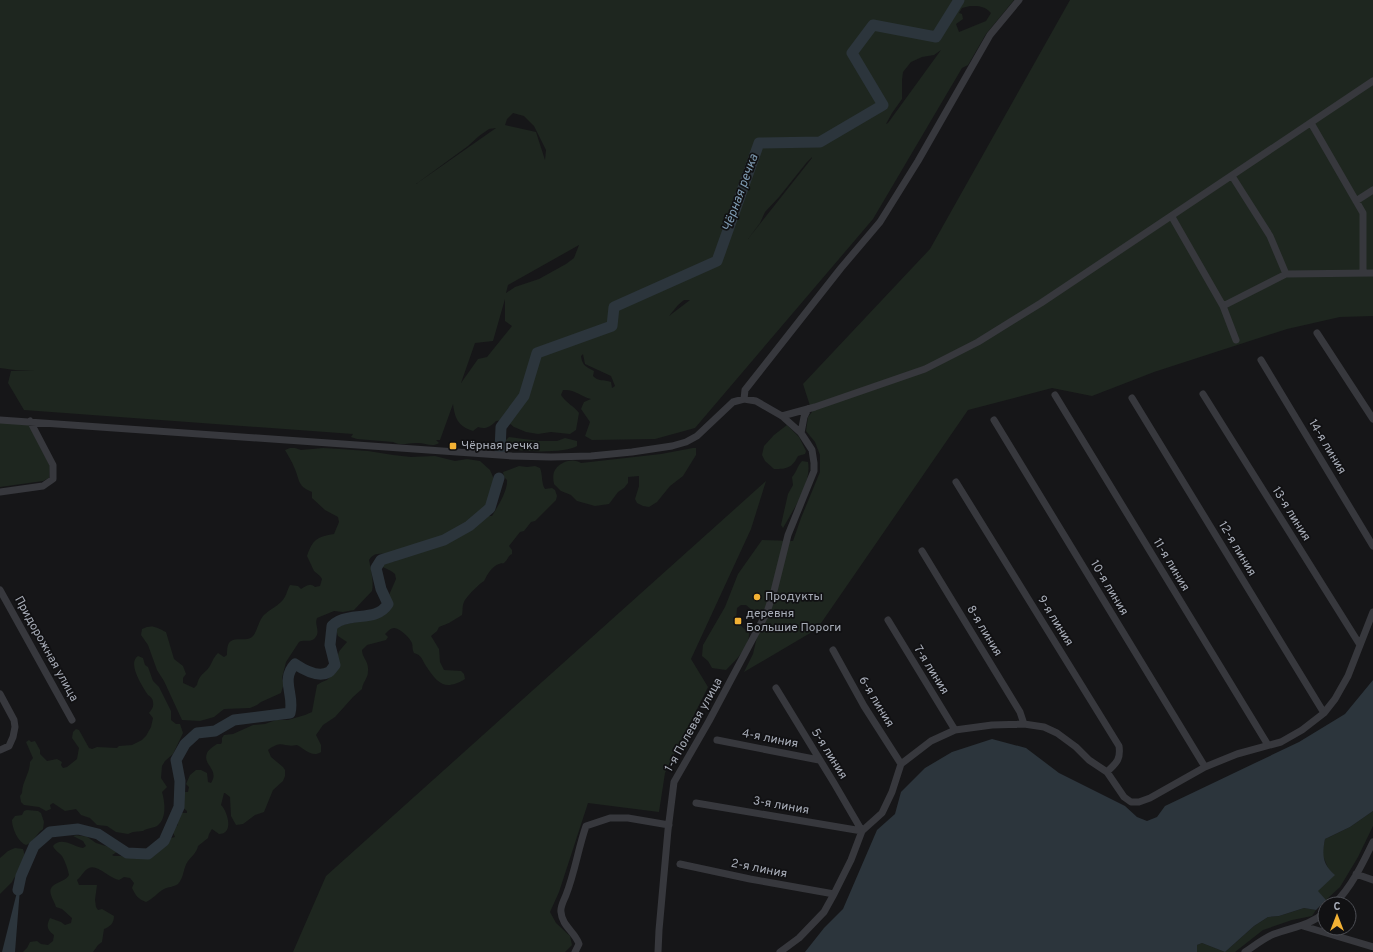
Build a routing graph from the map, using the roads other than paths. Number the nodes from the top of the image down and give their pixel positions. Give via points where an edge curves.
1 (1019, 0) edge
2 (1373, 81) edge
3 (1311, 123) junction
4 (1232, 176) junction
5 (1373, 190) edge
6 (1356, 201) junction
7 (1172, 217) junction
8 (1363, 273) junction
9 (1373, 273) edge
10 (1286, 274) junction
11 (1223, 306) junction
12 (1317, 332) dead end
13 (1236, 340) dead end
14 (1261, 360) dead end
15 (1203, 394) dead end
16 (1055, 395) dead end
17 (1132, 398) dead end
18 (744, 399) junction
19 (808, 409) junction
20 (782, 416) junction
21 (1373, 419) edge
22 (0, 420) edge
23 (994, 420) dead end
24 (30, 421) junction
25 (801, 433) junction
26 (956, 482) dead end
27 (0, 492) edge
28 (1373, 546) edge
29 (922, 550) dead end
30 (0, 590) edge
31 (1373, 612) edge
32 (888, 620) dead end
33 (1360, 645) junction
34 (833, 650) dead end
35 (776, 688) dead end
36 (0, 694) edge
37 (1324, 713) junction
38 (72, 720) dead end
39 (1024, 724) junction
40 (955, 730) junction
41 (717, 740) dead end
42 (1268, 745) junction
43 (0, 750) edge
44 (819, 760) junction
45 (901, 764) junction
46 (1205, 767) junction
47 (1107, 772) junction
48 (696, 803) dead end
49 (669, 825) junction
50 (862, 832) junction
51 (1373, 842) edge
52 (680, 864) dead end
53 (1356, 874) junction
54 (1373, 880) edge
55 (834, 894) junction
56 (1341, 896) edge
57 (1317, 919) edge
58 (1303, 926) junction
59 (1373, 947) edge
60 (575, 952) edge
61 (658, 952) edge
62 (780, 952) edge
63 (1245, 952) edge

1 - 18 street via 990,35 880,222 745,390
2 - 3 street
3 - 4 street
3 - 6 street
4 - 7 street
4 - 10 street via 1270,236
5 - 6 street
6 - 8 street via 1363,213
7 - 11 street
7 - 19 street via 978,342 925,369
8 - 9 street
8 - 10 street
10 - 11 street
11 - 13 street
12 - 21 street
14 - 28 street, 14-я линия
15 - 33 street, 13-я линия
16 - 42 street, 11-я линия
17 - 37 street, 12-я линия
18 - 20 street, 1-я Полевая улица via 756,401
18 - 24 street via 733,402 705,430 686,442 591,456 512,456
19 - 20 street
19 - 25 street
20 - 25 street, 1-я Полевая улица
22 - 24 street
23 - 46 street, 10-я линия
24 - 27 street via 53,465 53,479 43,486
25 - 49 street, 1-я Полевая улица via 812,450 814,471 788,535 774,591 756,633 674,782
26 - 47 street, 9-я линия via 1118,746 1118,762
29 - 39 street, 8-я линия via 1020,712
30 - 38 street, Придорожная улица
31 - 33 street
32 - 40 street, 7-я линия
33 - 37 street via 1348,676
34 - 45 street, 6-я линия via 864,706
35 - 44 street, 5-я линия
36 - 43 street via 14,720 15,728 9,746
37 - 42 street via 1302,730 1281,742
39 - 40 street
39 - 47 street via 1044,727 1057,733
40 - 45 street via 931,741
41 - 44 street, 4-я линия
42 - 46 street
44 - 50 street, 5-я линия
45 - 50 street via 882,813
46 - 47 street via 1140,802 1131,802 1124,797
48 - 50 street, 3-я линия
49 - 60 street via 628,818 610,818 586,826 561,907 564,924 579,944
49 - 61 street, 1-я Полевая улица
50 - 55 street
51 - 53 street
52 - 55 street, 2-я линия via 750,880
53 - 54 street
53 - 56 street
55 - 62 street via 824,912 799,938
57 - 58 street
58 - 59 street
58 - 63 street via 1272,934

